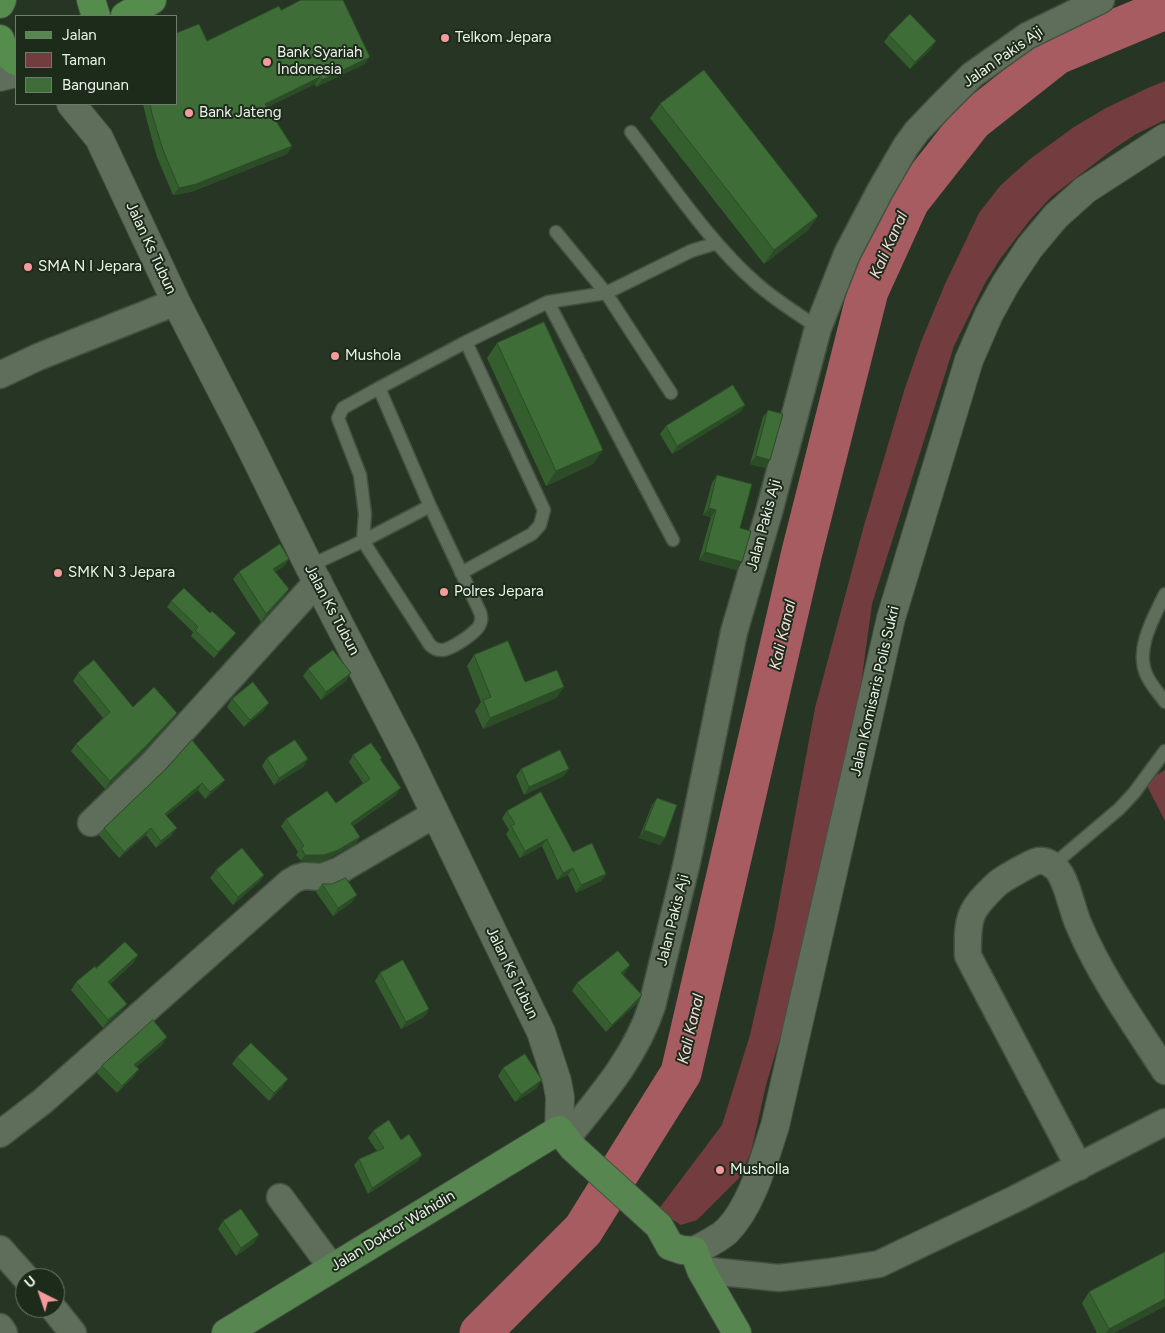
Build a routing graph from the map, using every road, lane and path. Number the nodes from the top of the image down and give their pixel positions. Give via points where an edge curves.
1 (91, 0) edge
2 (152, 0) edge
3 (1101, 0) edge
4 (96, 15) edge
5 (127, 15) edge
6 (0, 39) edge
7 (15, 60) edge
8 (15, 73) edge
9 (0, 77) edge
10 (72, 105) edge
11 (92, 105) edge
12 (631, 132) dead end
13 (99, 138) junction
14 (1165, 138) edge
15 (556, 232) dead end
16 (717, 243) junction
17 (606, 293) junction
18 (176, 302) junction
19 (548, 302) junction
20 (818, 328) junction
21 (466, 342) junction
22 (0, 375) edge
23 (379, 388) junction
24 (671, 393) dead end
25 (430, 506) junction
26 (673, 540) dead end
27 (363, 541) junction
28 (460, 572) junction
29 (313, 574) junction
30 (1165, 594) edge
31 (1165, 702) edge
32 (1165, 751) edge
33 (435, 814) junction
34 (91, 823) dead end
35 (1053, 865) junction
36 (1165, 1071) edge
37 (1165, 1122) edge
38 (0, 1134) edge
39 (566, 1139) junction
40 (1079, 1167) junction
41 (280, 1197) dead end
42 (0, 1249) edge
43 (697, 1260) junction
44 (17, 1268) edge
45 (332, 1268) junction
46 (61, 1318) edge
47 (0, 1327) edge
48 (4, 1333) edge
49 (72, 1333) edge
50 (226, 1333) edge
51 (737, 1333) edge

1 - 4 highway
2 - 5 highway
3 - 20 street, Jalan Pakis Aji via 1028,36 972,75 917,131 880,191 848,254
6 - 7 highway
8 - 9 main road
10 - 13 main road, Jalan Ks Tubun
11 - 13 main road
12 - 16 lane
13 - 18 main road, Jalan Ks Tubun
14 - 43 main road, Jalan Komisaris Polis Sukri via 1085,190 1056,216 1006,283 969,360 891,618 775,1126 748,1200 726,1232
15 - 17 lane
16 - 17 lane via 691,251
16 - 20 lane via 757,284
17 - 19 lane
17 - 24 lane
18 - 22 street
18 - 29 main road, Jalan Ks Tubun
19 - 21 lane
19 - 26 lane
20 - 39 street, Jalan Pakis Aji via 734,632 687,862 652,1006 628,1060
21 - 23 lane
21 - 28 lane via 544,510 540,524 532,534
23 - 25 lane
23 - 27 lane via 343,408 338,418 360,475 365,514
25 - 27 lane
25 - 28 lane
27 - 28 lane via 430,645 437,650 447,650 474,634 481,622 480,612
27 - 29 lane
29 - 33 main road, Jalan Ks Tubun
29 - 34 street via 154,763
30 - 31 lane via 1152,621 1143,653 1147,676
32 - 35 lane via 1119,809
33 - 38 street via 340,870 322,877 297,878 290,882 43,1100
33 - 39 main road, Jalan Ks Tubun via 541,1032 558,1081
35 - 36 street via 1063,877 1087,943
35 - 40 street via 1038,861 1001,881 982,898 972,912 967,930 968,956
37 - 40 street
39 - 43 main road via 659,1226 670,1246
39 - 45 main road, Jalan Doktor Wahidin
40 - 43 street via 879,1264 779,1278
41 - 45 street
42 - 44 street
43 - 51 main road
45 - 50 main road, Jalan Doktor Wahidin
46 - 49 street
47 - 48 street

